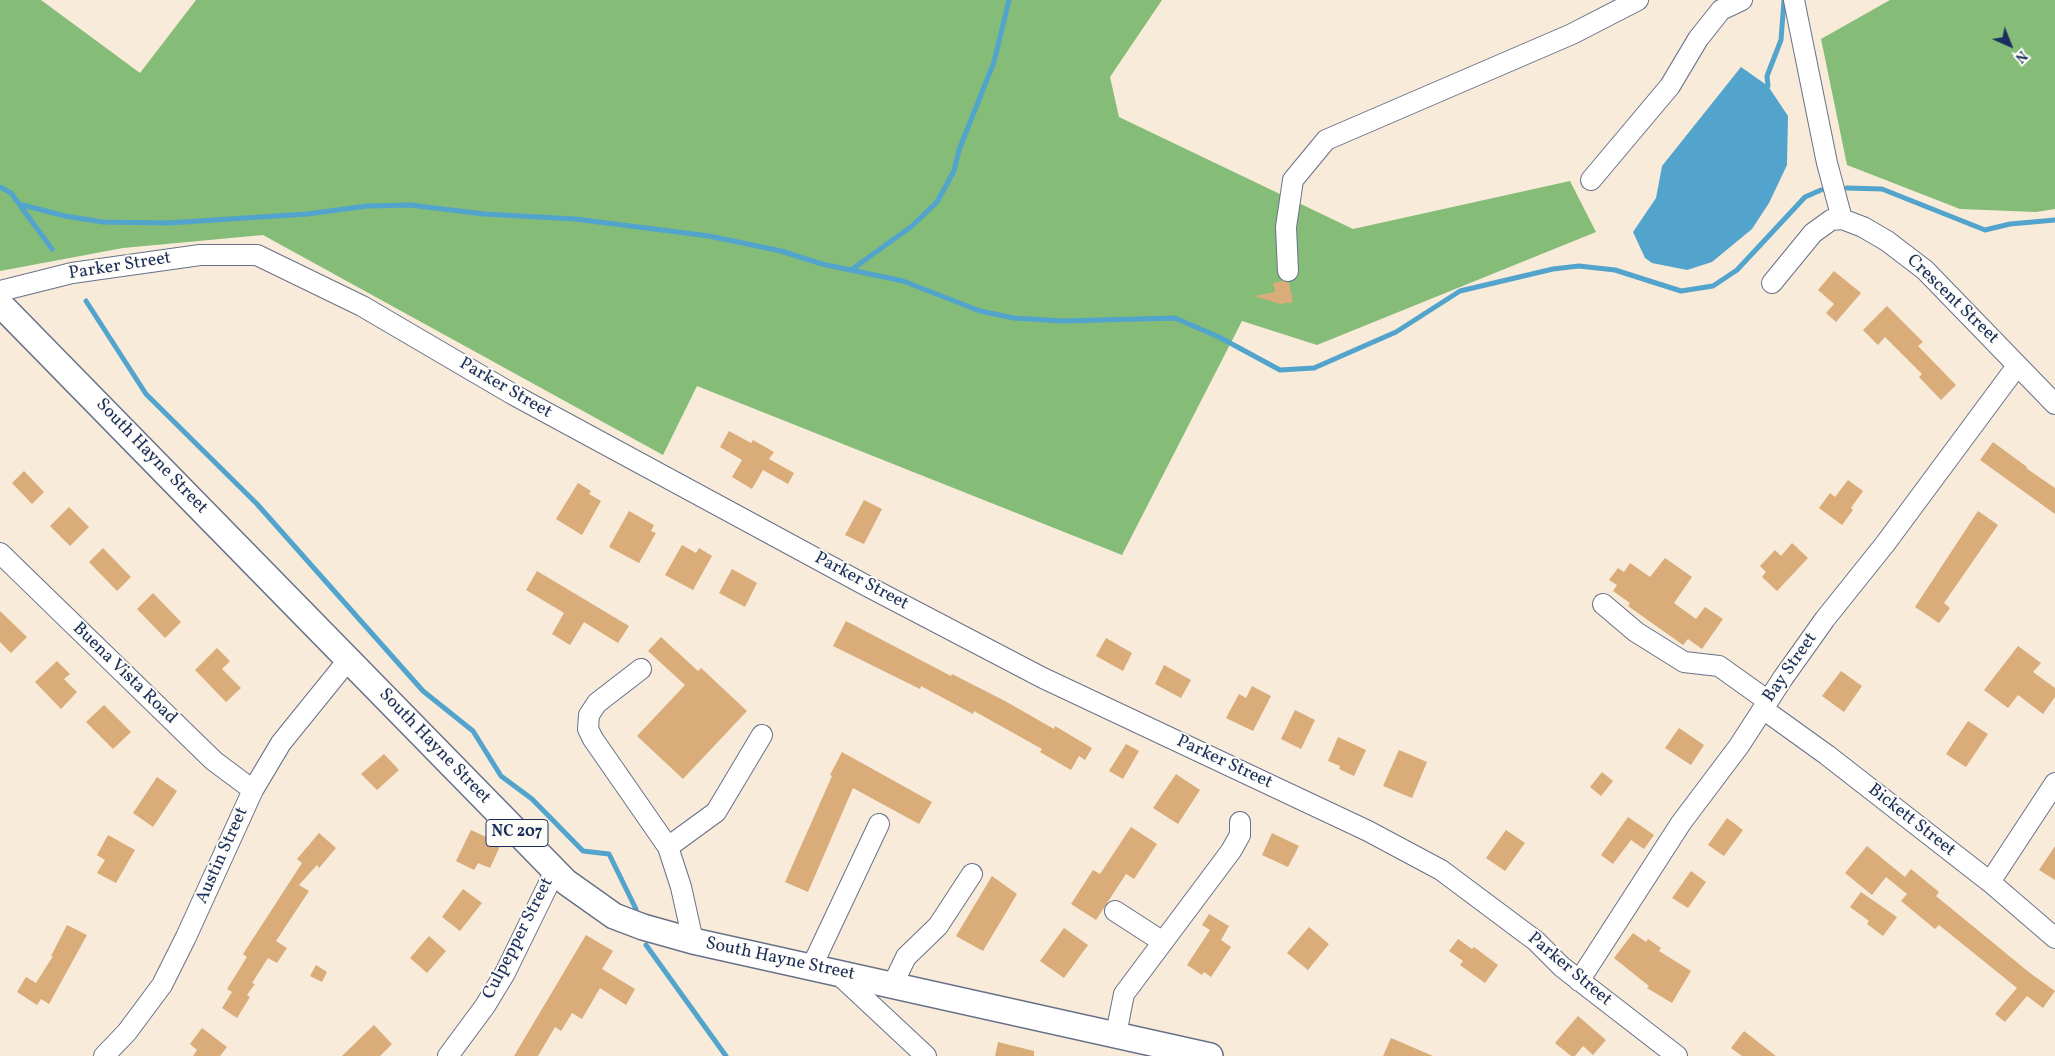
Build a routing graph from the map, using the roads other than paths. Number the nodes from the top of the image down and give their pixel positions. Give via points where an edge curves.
1 (1638, 0) edge
2 (1742, 0) edge
3 (1791, 2) edge
4 (1590, 180) dead end
5 (1842, 219) junction
6 (1288, 271) dead end
7 (1772, 283) dead end
8 (0, 292) edge
9 (0, 304) edge
10 (2017, 366) junction
11 (2055, 404) edge
12 (0, 553) edge
13 (1603, 604) dead end
14 (349, 659) junction
15 (641, 669) dead end
16 (1766, 705) junction
17 (762, 735) dead end
18 (2055, 783) edge
19 (253, 790) junction
20 (1240, 822) dead end
21 (879, 824) dead end
22 (668, 847) junction
23 (555, 871) junction
24 (972, 874) dead end
25 (1990, 882) junction
26 (1115, 911) dead end
27 (2055, 938) edge
28 (693, 941) junction
29 (1163, 942) junction
30 (812, 966) junction
31 (836, 972) junction
32 (1579, 981) junction
33 (893, 984) junction
34 (1116, 1034) junction
35 (104, 1056) edge
36 (448, 1056) edge
37 (926, 1056) edge
38 (1210, 1056) edge
39 (1677, 1056) edge

1 - 6 street via 1572,34 1326,140 1293,180 1286,227
2 - 4 street via 1721,10 1698,39 1670,86
3 - 5 street
5 - 7 street via 1831,220 1813,233
5 - 10 street, Crescent Street via 1887,241 1925,270
8 - 32 street, Parker Street via 72,273 200,255 257,255 362,306 514,395 1043,678 1368,831 1441,870 1536,942
9 - 14 main road, South Hayne Street / NC 207
10 - 11 street, Crescent Street
10 - 16 street, Bay Street via 1825,619
12 - 19 street, Buena Vista Road via 214,760
13 - 16 street, Bickett Street via 1636,632 1684,662 1719,666
14 - 19 street, Austin Street via 281,743
14 - 23 main road, South Hayne Street / NC 207
15 - 22 street via 597,703 589,715 588,729
16 - 25 street, Bickett Street
16 - 32 street, Bay Street via 1681,822
17 - 22 street via 716,812
18 - 25 street
19 - 35 street, Austin Street via 162,985 127,1032
20 - 29 street via 1240,835 1231,851
21 - 30 street
22 - 28 street
23 - 28 main road, South Hayne Street / NC 207 via 614,916
23 - 36 street, Culpepper Street via 506,973
24 - 33 street via 938,926 906,957
25 - 27 street, Bickett Street
26 - 29 street
28 - 30 main road, South Hayne Street / NC 207
29 - 34 street via 1124,994
30 - 31 main road, South Hayne Street / NC 207
31 - 33 main road, South Hayne Street / NC 207
31 - 37 street
32 - 39 street, Parker Street
33 - 34 main road, South Hayne Street / NC 207
34 - 38 main road, South Hayne Street / NC 207

